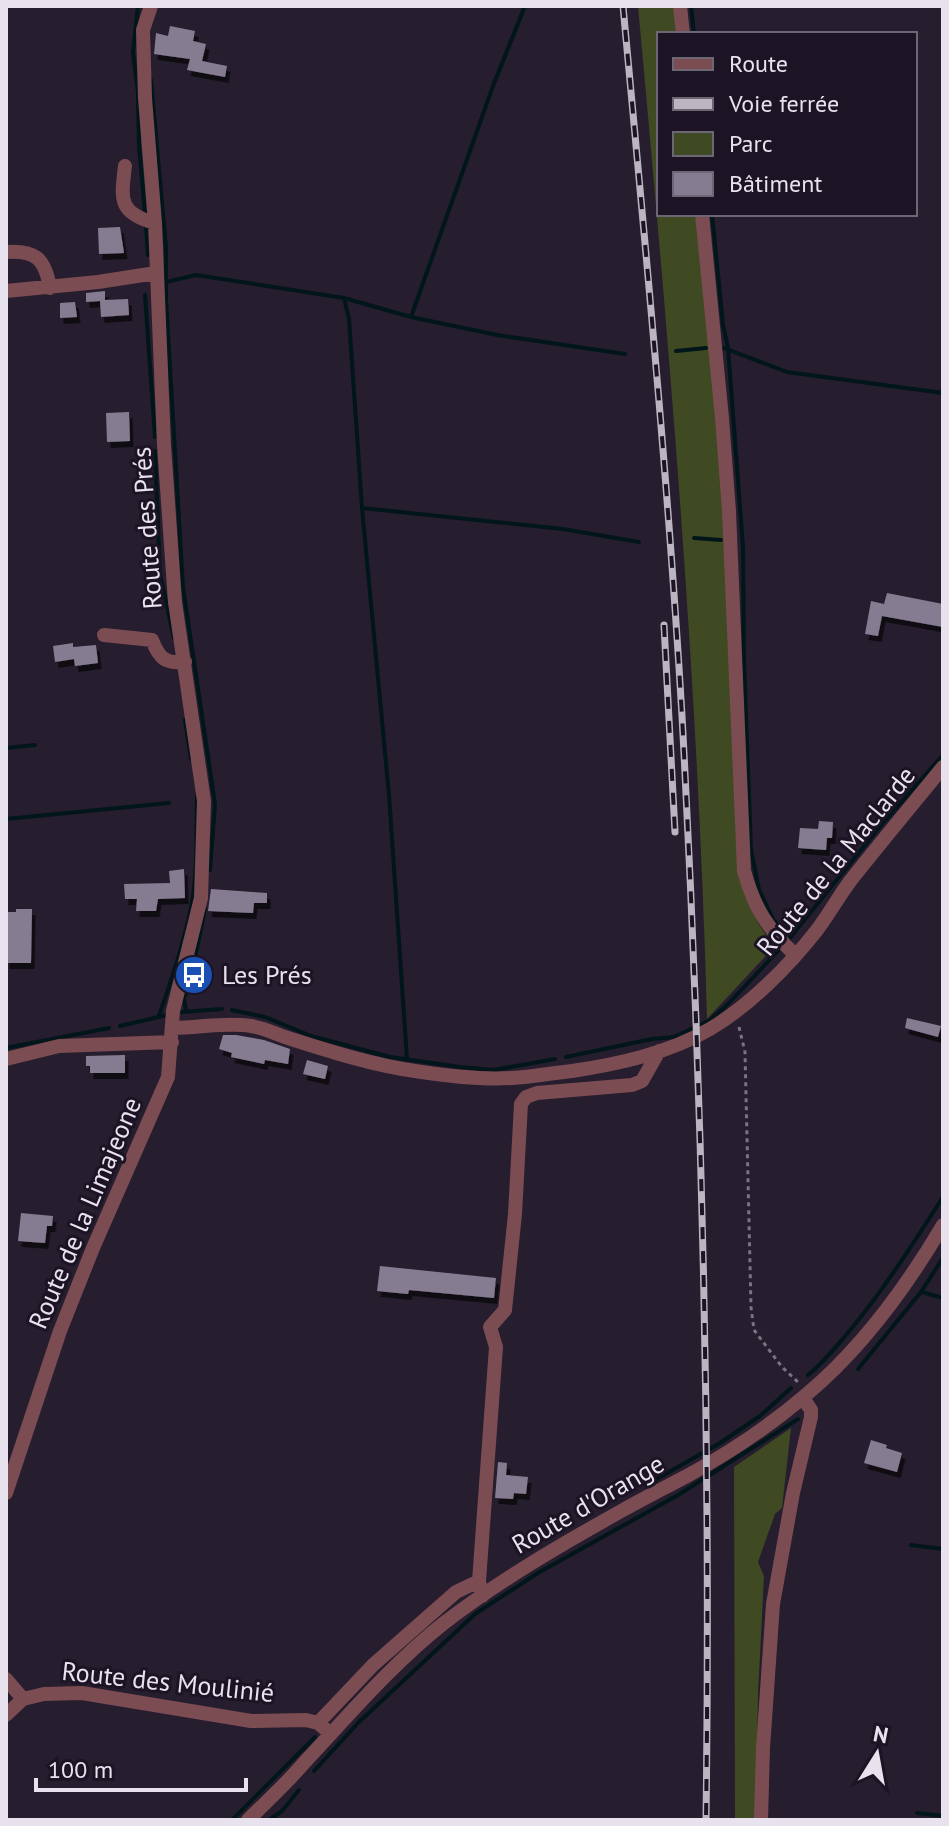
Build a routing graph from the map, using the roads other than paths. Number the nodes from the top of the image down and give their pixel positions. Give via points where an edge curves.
1 (151, 6) edge
2 (680, 6) edge
3 (683, 32) edge
4 (125, 166) dead end
5 (702, 216) edge
6 (155, 223) junction
7 (6, 252) edge
8 (156, 273) junction
9 (50, 288) junction
10 (6, 291) edge
11 (104, 635) dead end
12 (185, 662) junction
13 (943, 767) edge
14 (795, 955) junction
15 (172, 1035) junction
16 (659, 1051) junction
17 (6, 1059) edge
18 (943, 1225) edge
19 (806, 1396) junction
20 (6, 1493) edge
21 (479, 1581) junction
22 (482, 1596) junction
23 (6, 1679) edge
24 (23, 1699) junction
25 (6, 1715) edge
26 (318, 1723) junction
27 (331, 1734) junction
28 (248, 1820) edge
29 (761, 1820) edge

1 - 6 street, Route des Prés via 143,30
2 - 3 street
4 - 6 street via 121,196 140,219
5 - 14 street via 729,511 744,871 762,918
6 - 8 street, Route des Prés
7 - 9 street via 38,257
8 - 9 street
8 - 12 street, Route des Prés via 175,602
9 - 10 street
11 - 12 street via 152,640 158,655 172,663
12 - 15 street, Route des Prés via 204,801 201,898
13 - 14 street, Route de la Maclarde
14 - 16 street, Route de la Maclarde via 735,1012 699,1035
15 - 16 street, Route de la Maclarde via 230,1024 255,1026 345,1056 457,1078 551,1074
15 - 17 street, Route de la Maclarde via 59,1046
15 - 20 street, Route de la Limajeone via 168,1077 60,1331
16 - 21 street via 642,1081 632,1085 537,1093 521,1104 505,1310 490,1327 496,1347
18 - 19 street, Route d'Orange via 884,1313
19 - 22 street, Route d'Orange via 690,1474
19 - 29 street via 811,1417 773,1604
21 - 22 street
21 - 26 street via 456,1592 373,1665
22 - 27 street, Route d'Orange via 386,1675
23 - 24 street
24 - 25 street
24 - 26 street, Route des Moulinié via 82,1693 251,1721
26 - 27 street
27 - 28 street, Route d'Orange

